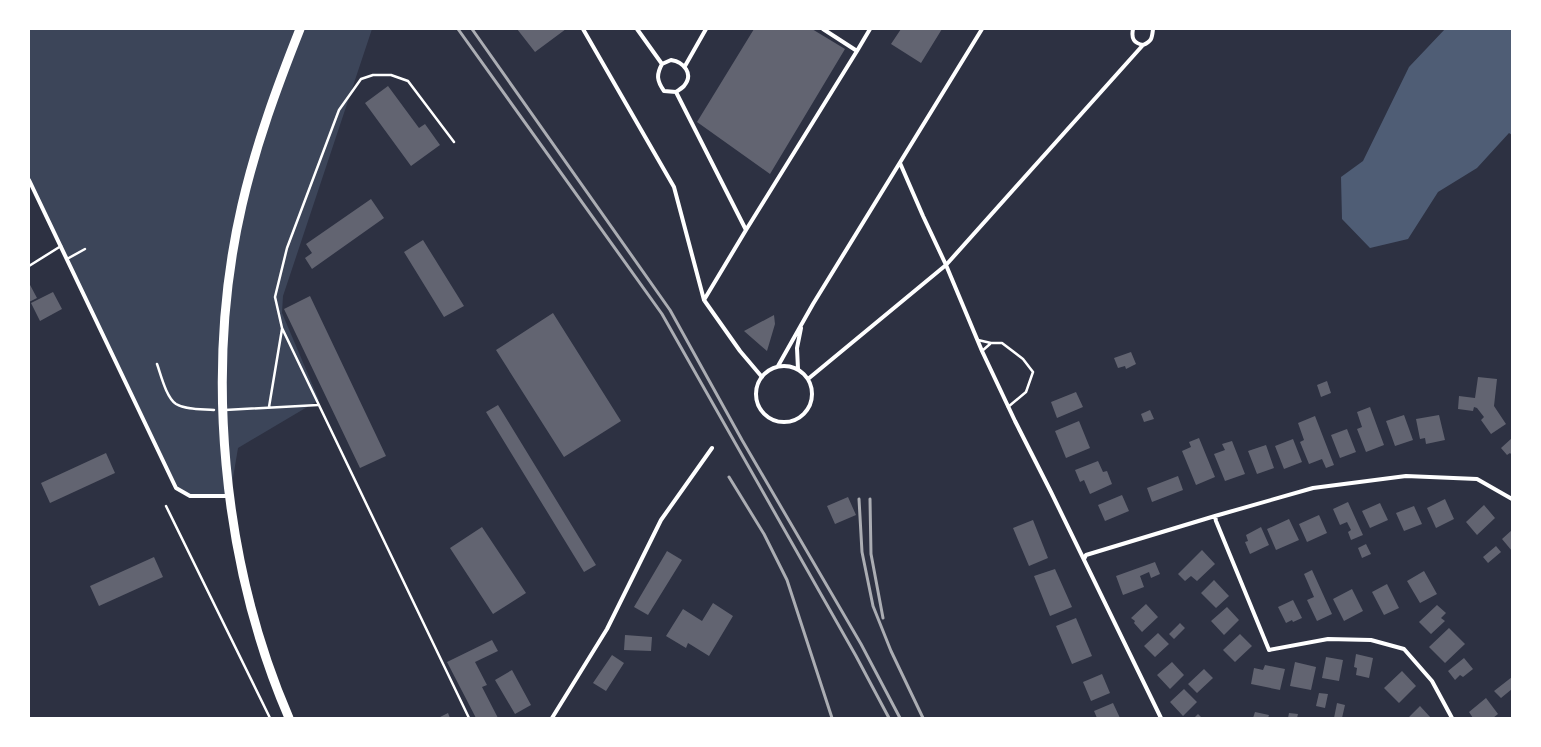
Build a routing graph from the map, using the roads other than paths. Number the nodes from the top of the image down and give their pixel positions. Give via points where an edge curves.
1 (300, 29) edge
2 (583, 29) edge
3 (637, 29) edge
4 (706, 29) edge
5 (823, 29) edge
6 (870, 29) edge
7 (982, 29) edge
8 (1133, 29) edge
9 (1153, 29) edge
10 (1143, 45) junction
11 (857, 51) junction
12 (662, 64) junction
13 (684, 66) junction
14 (676, 92) junction
15 (454, 142) dead end
16 (900, 163) junction
17 (29, 180) edge
18 (746, 230) junction
19 (60, 246) junction
20 (85, 249) dead end
21 (67, 259) junction
22 (946, 265) junction
23 (29, 266) edge
24 (704, 300) junction
25 (801, 326) junction
26 (282, 328) junction
27 (978, 340) junction
28 (991, 343) junction
29 (982, 351) junction
30 (778, 366) junction
31 (798, 369) junction
32 (762, 377) junction
33 (808, 379) junction
34 (319, 405) junction
35 (269, 407) junction
36 (1008, 407) junction
37 (223, 411) junction
38 (712, 448) dead end
39 (230, 496) junction
40 (1512, 499) edge
41 (1215, 516) junction
42 (1084, 559) junction
43 (289, 718) edge
44 (469, 718) edge
45 (552, 718) edge
46 (1161, 718) edge
47 (1452, 718) edge

1 - 37 main road via 264,128 242,205 225,322
2 - 24 street via 674,187
3 - 12 street
4 - 13 street
5 - 11 street
6 - 11 street
7 - 16 street
8 - 10 street via 1133,40
9 - 10 street via 1151,41
10 - 22 street
11 - 18 street
12 - 13 street via 672,60 679,61
12 - 14 street via 657,72 658,83 664,91
13 - 14 street via 688,75 685,86
14 - 18 street
15 - 26 lane via 408,81 391,75 373,75 361,79 339,110 287,248 275,297
16 - 22 street
16 - 25 street
17 - 19 street
18 - 24 street
19 - 21 street
19 - 23 lane
20 - 21 lane
21 - 39 street via 176,488 190,496
22 - 27 street
22 - 33 street
24 - 32 street
25 - 30 street
25 - 31 street via 797,348
26 - 34 lane
26 - 35 lane
27 - 28 lane
27 - 29 street
28 - 29 lane
28 - 36 lane via 1002,343 1023,359 1033,372 1026,392
29 - 36 street
30 - 31 street
30 - 32 street
31 - 33 street
32 - 33 street via 756,394 758,403 768,417 785,422 804,414 810,404 812,392
34 - 35 lane
34 - 44 lane
35 - 37 lane
36 - 42 street
37 - 39 main road
38 - 45 street via 661,520 607,629
39 - 43 main road via 254,619
40 - 41 street via 1477,479 1406,476 1313,488
41 - 42 street via 1086,554
41 - 47 street via 1269,650 1328,639 1371,640 1404,649 1432,681
42 - 46 street

